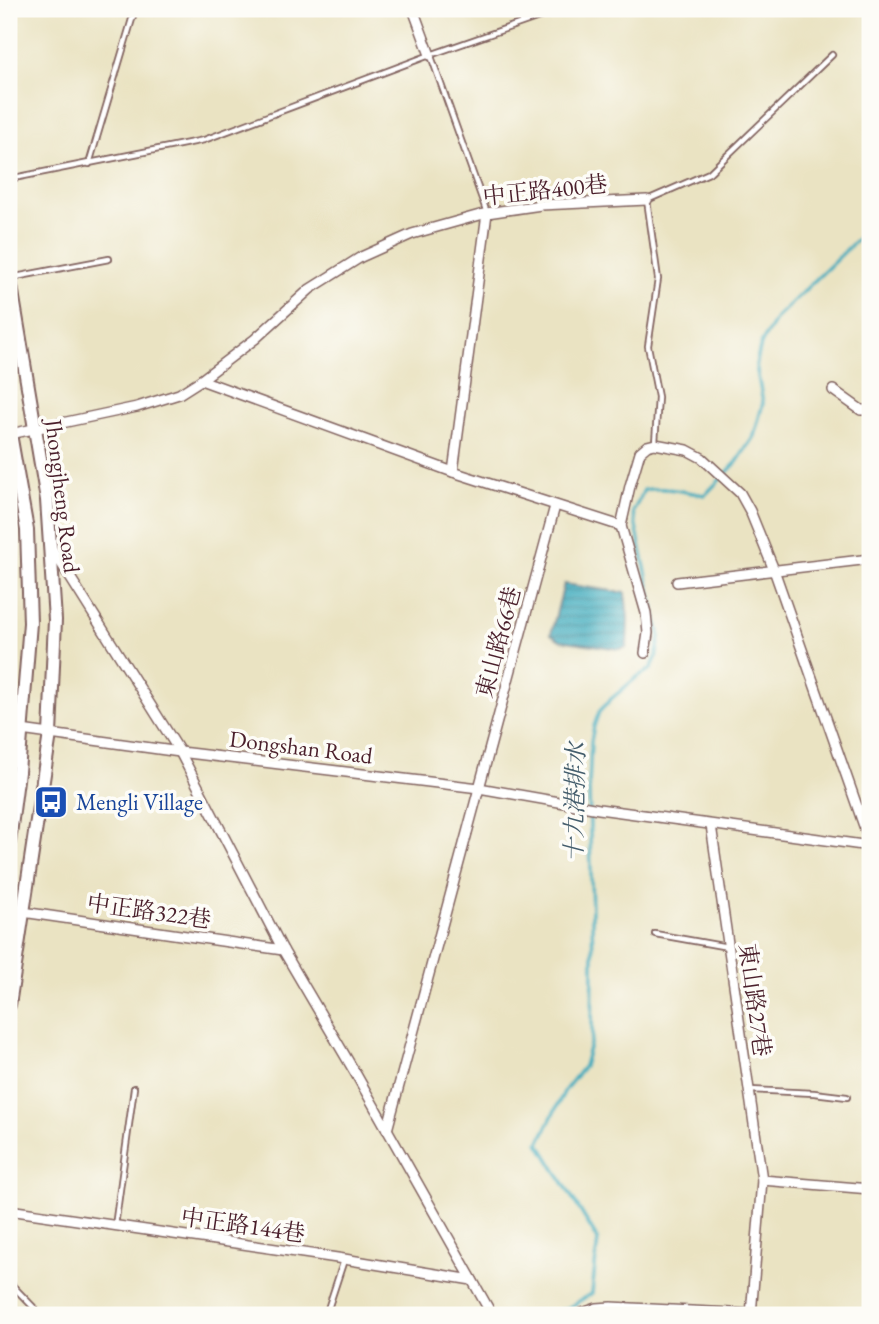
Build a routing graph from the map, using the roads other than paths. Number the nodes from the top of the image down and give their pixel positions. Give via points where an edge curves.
1 (135, 9) edge
2 (413, 9) edge
3 (562, 9) edge
4 (430, 55) junction
5 (832, 55) dead end
6 (89, 164) junction
7 (9, 179) edge
8 (648, 201) junction
9 (487, 213) junction
10 (109, 259) dead end
11 (9, 276) edge
12 (201, 380) junction
13 (833, 390) dead end
14 (870, 410) edge
15 (34, 428) junction
16 (9, 431) edge
17 (655, 444) junction
18 (453, 472) junction
19 (555, 506) junction
20 (621, 526) junction
21 (51, 547) junction
22 (870, 559) edge
23 (774, 570) junction
24 (677, 582) dead end
25 (645, 653) dead end
26 (15, 729) edge
27 (50, 734) junction
28 (180, 752) junction
29 (479, 788) junction
30 (710, 825) junction
31 (9, 842) edge
32 (870, 845) edge
33 (15, 911) edge
34 (655, 934) dead end
35 (728, 947) junction
36 (283, 950) junction
37 (9, 1005) edge
38 (134, 1088) dead end
39 (749, 1090) junction
40 (847, 1097) dead end
41 (387, 1130) junction
42 (762, 1180) junction
43 (870, 1189) edge
44 (9, 1210) edge
45 (115, 1226) junction
46 (344, 1259) junction
47 (472, 1280) junction
48 (9, 1282) edge
49 (41, 1315) edge
50 (326, 1315) edge
51 (491, 1315) edge
52 (577, 1315) edge
53 (751, 1315) edge

1 - 6 lane
2 - 4 street
3 - 4 lane
4 - 6 lane via 204,140
4 - 9 lane
5 - 8 lane via 709,173
6 - 7 lane
8 - 9 street, 中正路400巷 via 541,205
8 - 17 lane via 658,279 648,346 658,397
9 - 12 street, 中正路400巷 via 412,234 361,257 310,289
9 - 18 street
10 - 11 lane
11 - 15 main road, Jhongjheng Road
12 - 15 street, 中正路400巷 via 179,394 137,407
12 - 18 street
13 - 14 street via 861,410
15 - 16 street, 中正路400巷
15 - 21 main road, Jhongjheng Road
16 - 26 main road, Jhongjheng Road via 27,530 30,623
17 - 20 street via 640,452
17 - 23 street via 702,458 740,493
18 - 19 street
19 - 20 street
19 - 29 street, 東山路66巷
20 - 25 street via 646,613
21 - 27 main road, Jhongjheng Road via 55,620
21 - 28 street
22 - 23 street
23 - 24 street
23 - 32 street
26 - 27 street, Dongshan Road
26 - 31 main road, Jhongjheng Road via 18,772
27 - 28 street, Dongshan Road
27 - 33 main road, Jhongjheng Road
28 - 29 street, Dongshan Road
28 - 36 street
29 - 30 street, Dongshan Road
29 - 41 street, 東山路66巷
30 - 32 street
30 - 35 street, 東山路27巷
33 - 36 street, 中正路322巷
33 - 37 main road, Jhongjheng Road
34 - 35 lane
35 - 39 street, 東山路27巷
36 - 41 street
38 - 45 lane
39 - 40 lane
39 - 42 street, 東山路27巷
41 - 47 street
42 - 43 street
42 - 53 street, 東山路27巷
44 - 45 street, 中正路144巷
45 - 46 street, 中正路144巷
46 - 47 street, 中正路144巷
46 - 50 lane
47 - 51 street
48 - 49 lane
52 - 53 street via 611,1307

